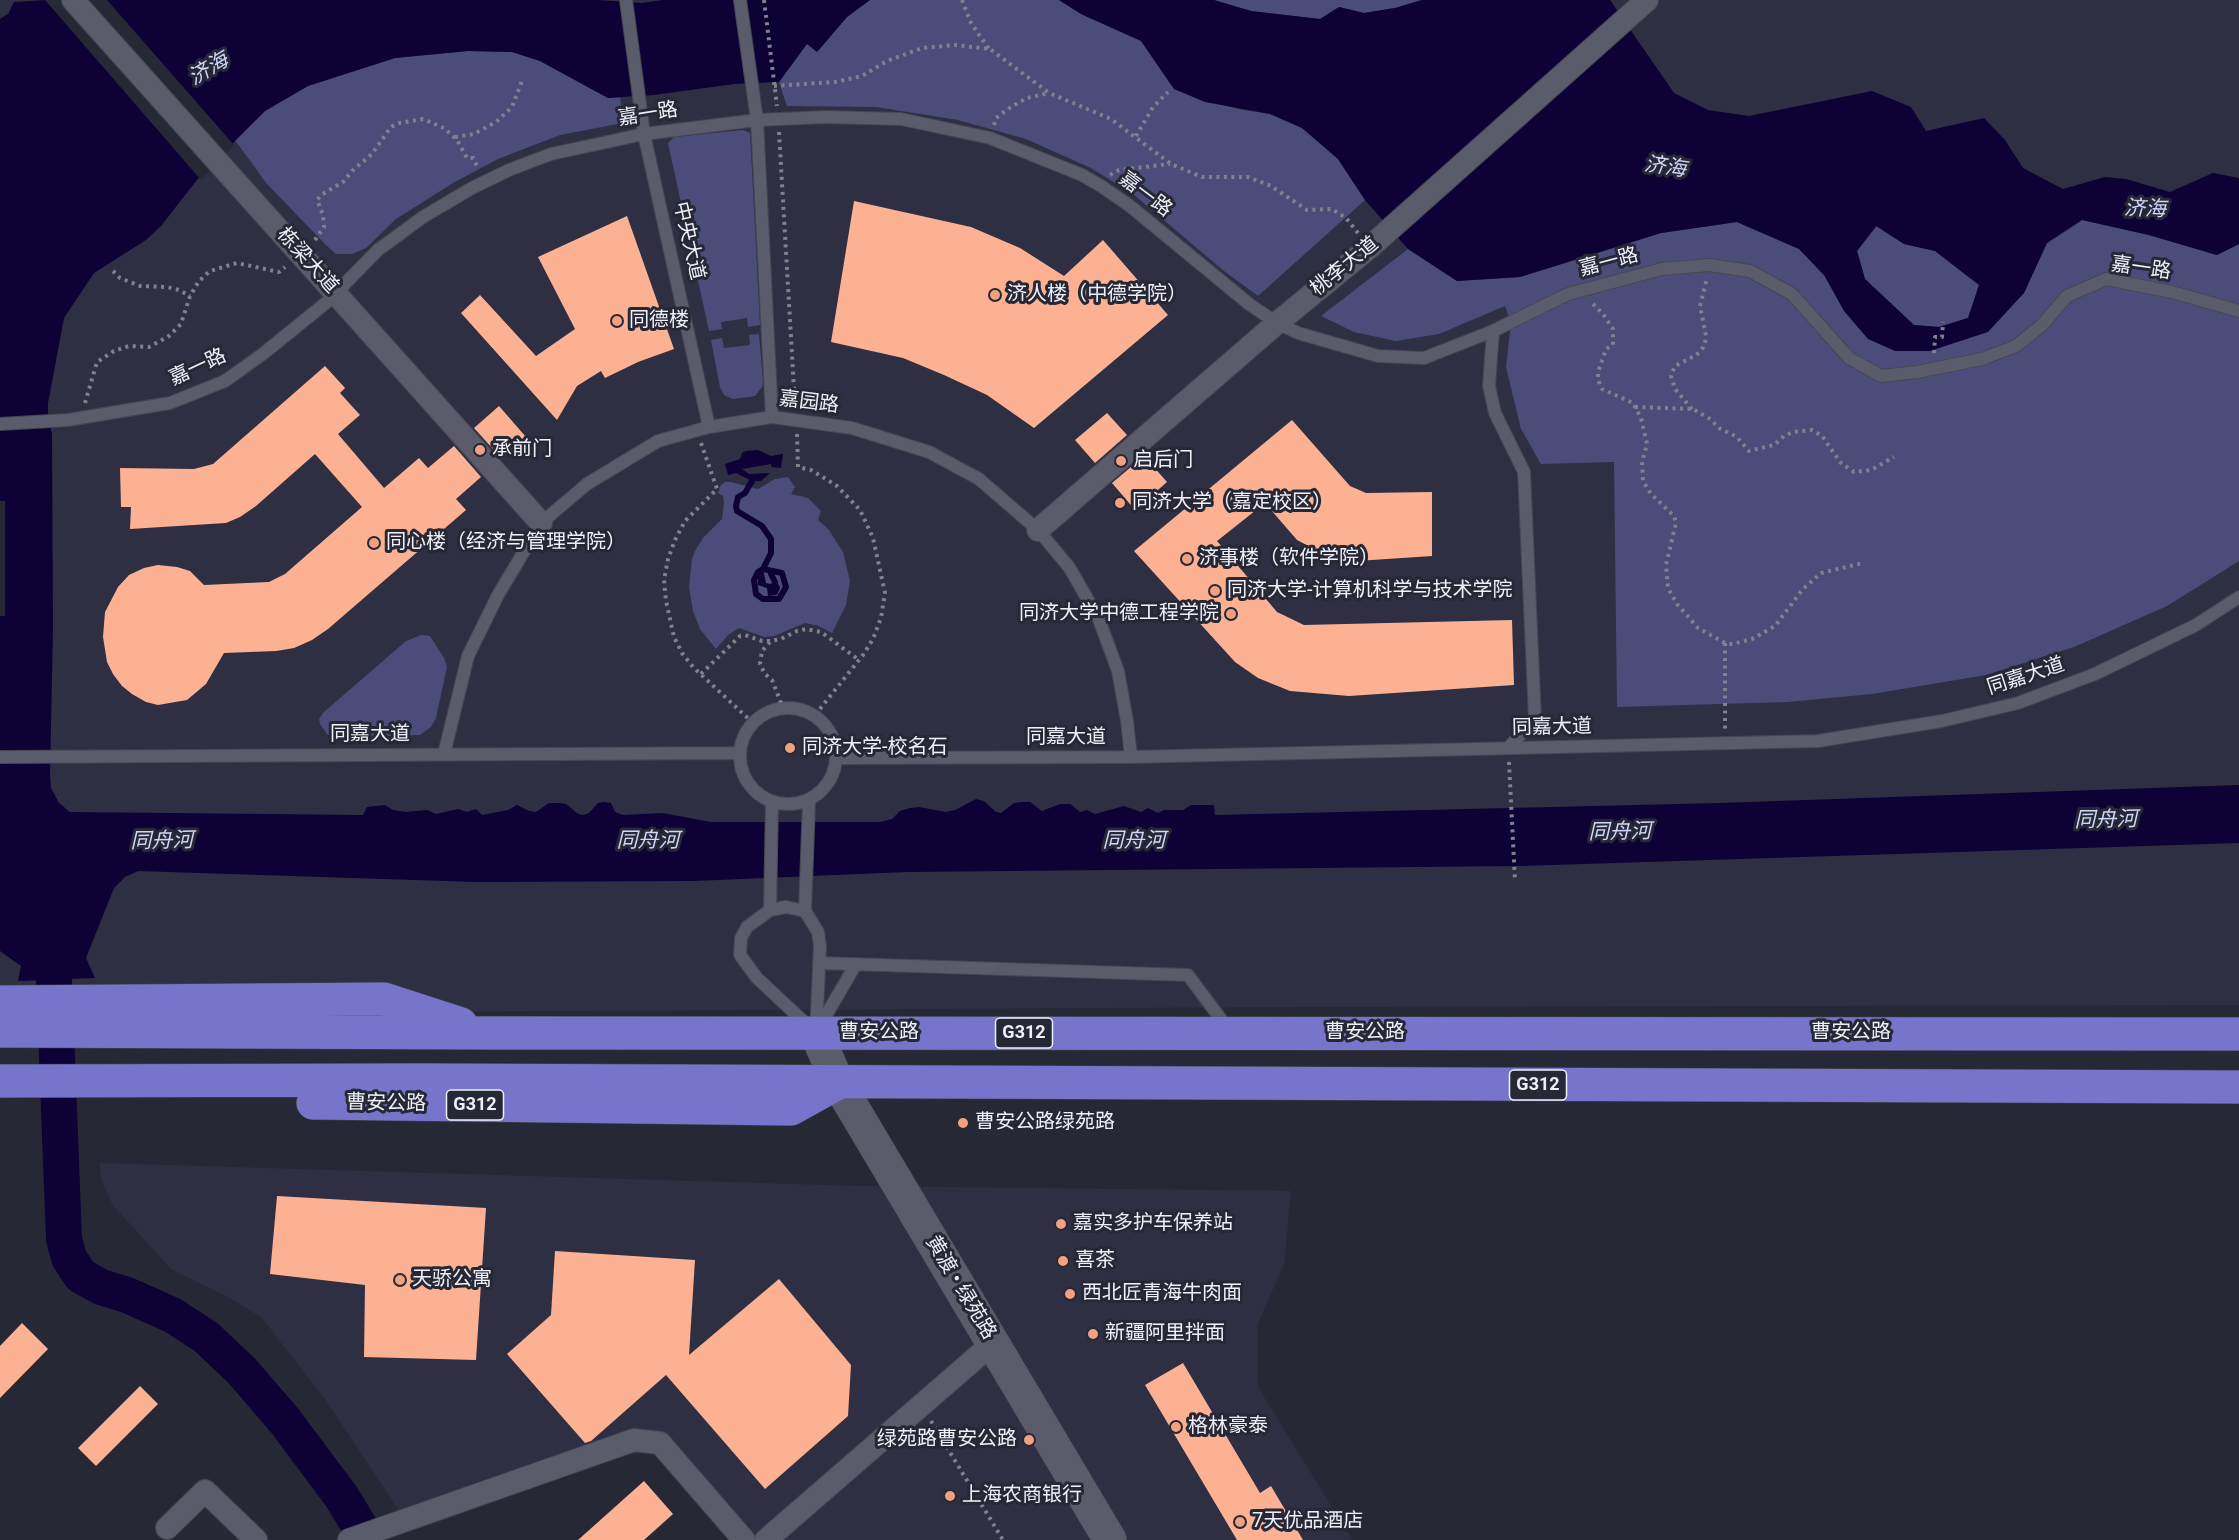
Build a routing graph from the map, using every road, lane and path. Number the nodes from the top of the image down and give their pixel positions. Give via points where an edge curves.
1 (72, 0) edge
2 (626, 0) edge
3 (740, 0) edge
4 (764, 0) edge
5 (962, 0) edge
6 (1640, 6) edge
7 (990, 49) junction
8 (522, 81) dead end
9 (1168, 92) dead end
10 (1050, 93) junction
11 (779, 119) junction
12 (757, 120) junction
13 (644, 134) junction
14 (1136, 136) junction
15 (455, 137) junction
16 (990, 138) junction
17 (1172, 164) junction
18 (483, 183) junction
19 (1101, 186) junction
20 (1374, 244) junction
21 (301, 254) junction
22 (1708, 265) junction
23 (112, 271) dead end
24 (1579, 291) junction
25 (336, 293) junction
26 (190, 296) junction
27 (2239, 311) edge
28 (1943, 322) dead end
29 (1277, 323) junction
30 (1493, 331) junction
31 (1934, 353) dead end
32 (1635, 407) junction
33 (1693, 410) junction
34 (83, 417) junction
35 (771, 417) junction
36 (796, 420) junction
37 (0, 424) edge
38 (703, 429) junction
39 (1894, 457) dead end
40 (541, 523) junction
41 (1038, 530) junction
42 (1863, 563) dead end
43 (2239, 597) edge
44 (771, 641) junction
45 (1725, 643) junction
46 (859, 660) junction
47 (701, 674) junction
48 (783, 708) junction
49 (815, 715) junction
50 (753, 723) junction
51 (1726, 743) junction
52 (1508, 748) junction
53 (740, 753) junction
54 (444, 754) junction
55 (0, 757) edge
56 (1131, 757) junction
57 (837, 758) junction
58 (772, 802) junction
59 (809, 802) junction
60 (1515, 880) dead end
61 (770, 910) junction
62 (806, 911) junction
63 (819, 963) junction
64 (856, 964) junction
65 (2, 1016) edge
66 (816, 1033) junction
67 (1231, 1033) junction
68 (2239, 1034) edge
69 (838, 1083) junction
70 (2239, 1087) edge
71 (4, 1091) edge
72 (993, 1343) junction
73 (921, 1405) junction
74 (167, 1528) dead end
75 (256, 1540) edge
76 (349, 1540) edge
77 (744, 1540) edge
78 (766, 1540) edge
79 (1003, 1540) edge
80 (1110, 1540) edge

1 - 21 street, 栋梁大道
2 - 13 lane, 中央大道
3 - 12 lane
4 - 7 path via 774,86 862,76 887,61 922,48 955,45
5 - 7 path via 971,23
6 - 20 street, 桃李大道
7 - 10 path
8 - 15 path via 512,107 496,122 474,134
9 - 14 path via 1153,107
10 - 14 path via 1111,119
10 - 16 path via 1027,98 996,118
11 - 12 lane, 嘉一路
11 - 16 lane, 嘉一路 via 901,119
11 - 36 path
12 - 13 lane, 嘉一路
12 - 35 lane
13 - 18 lane, 嘉一路 via 551,154
13 - 38 lane, 中央大道
14 - 17 path
15 - 18 path via 467,158 473,158
15 - 21 path via 423,119 391,127 372,154 317,200 324,227
16 - 19 lane, 嘉一路
17 - 19 path via 1119,170 1105,177
17 - 20 path via 1202,177 1248,177 1271,186 1307,210 1332,209
18 - 25 lane, 嘉一路 via 387,243
19 - 29 lane, 嘉一路
20 - 29 street, 桃李大道
21 - 25 street, 栋梁大道
21 - 26 path via 279,272 237,263 219,267 199,281
22 - 24 lane, 嘉一路 via 1662,269
22 - 27 lane, 嘉一路 via 1750,272 1792,294 1849,358 1881,375 1982,359 2016,346 2042,325 2067,296 2106,279
22 - 33 path via 1700,306 1705,344 1696,355 1675,366 1671,376 1675,389
23 - 26 path via 140,286 167,286
24 - 30 lane, 嘉一路
24 - 32 path via 1613,329 1612,345 1605,349 1598,372 1602,389 1623,397
25 - 34 lane, 嘉一路 via 225,381 170,403
25 - 40 street, 栋梁大道
26 - 34 path via 180,324 170,336 148,347 129,346 114,351 97,362
28 - 31 path via 1942,337 1935,337
29 - 30 lane, 嘉一路 via 1298,333 1390,357 1424,358
29 - 41 street, 桃李大道
30 - 52 lane via 1489,386 1495,413 1524,472 1534,719
32 - 33 path
32 - 45 path via 1647,444 1642,462 1643,481 1676,523 1666,565 1668,588 1691,621
33 - 39 path via 1737,437 1749,451 1774,446 1793,432 1812,430 1822,436 1840,463 1854,472 1871,470
34 - 37 lane, 嘉一路
35 - 36 lane, 嘉园路
35 - 38 lane, 嘉园路
36 - 41 lane, 嘉园路 via 852,428 929,452 979,479
36 - 46 path via 798,467 826,479 850,499 860,510 878,554 884,604 878,630
38 - 40 lane, 嘉园路 via 658,441 587,483
38 - 47 path via 717,489 686,521 668,559 664,580 674,637
40 - 54 lane, 嘉园路 via 498,595 468,656
41 - 56 lane, 嘉园路 via 1070,567 1098,617 1118,671
42 - 45 path via 1821,573 1803,589 1775,626 1742,642
43 - 51 lane, 同嘉大道 via 2176,635 2094,674 2018,703 1871,734 1818,741
44 - 46 path via 813,629
44 - 47 path via 740,636
44 - 48 path via 762,651 760,664 772,680
45 - 51 path
46 - 49 path
47 - 50 path
48 - 49 lane via 799,708
48 - 50 lane via 767,712
49 - 57 lane via 835,741
50 - 53 lane via 744,736
51 - 52 lane, 同嘉大道
52 - 56 lane, 同嘉大道
52 - 60 path
53 - 54 lane, 同嘉大道
53 - 58 lane via 748,783 758,795
54 - 55 lane, 同嘉大道
56 - 57 lane, 同嘉大道
57 - 59 lane via 828,784
58 - 59 lane
58 - 61 lane
59 - 62 lane
61 - 62 lane via 786,907
61 - 66 lane via 747,927 741,938 740,955 757,978
62 - 63 lane via 818,932
63 - 64 lane
63 - 66 lane
64 - 66 lane
64 - 67 lane via 1188,975
65 - 66 highway, 曹安公路 / G312 via 102,1015 491,1033
66 - 67 highway, 曹安公路 / G312
66 - 69 street, 黄渡 • 绿苑路
67 - 68 highway, 曹安公路 / G312
69 - 70 highway, 曹安公路 / G312
69 - 71 highway, 曹安公路 / G312
69 - 72 street, 黄渡 • 绿苑路
72 - 73 street
72 - 80 street, 黄渡 • 绿苑路
73 - 78 street
73 - 79 path
74 - 75 street via 205,1491
76 - 77 street via 634,1440 660,1443

